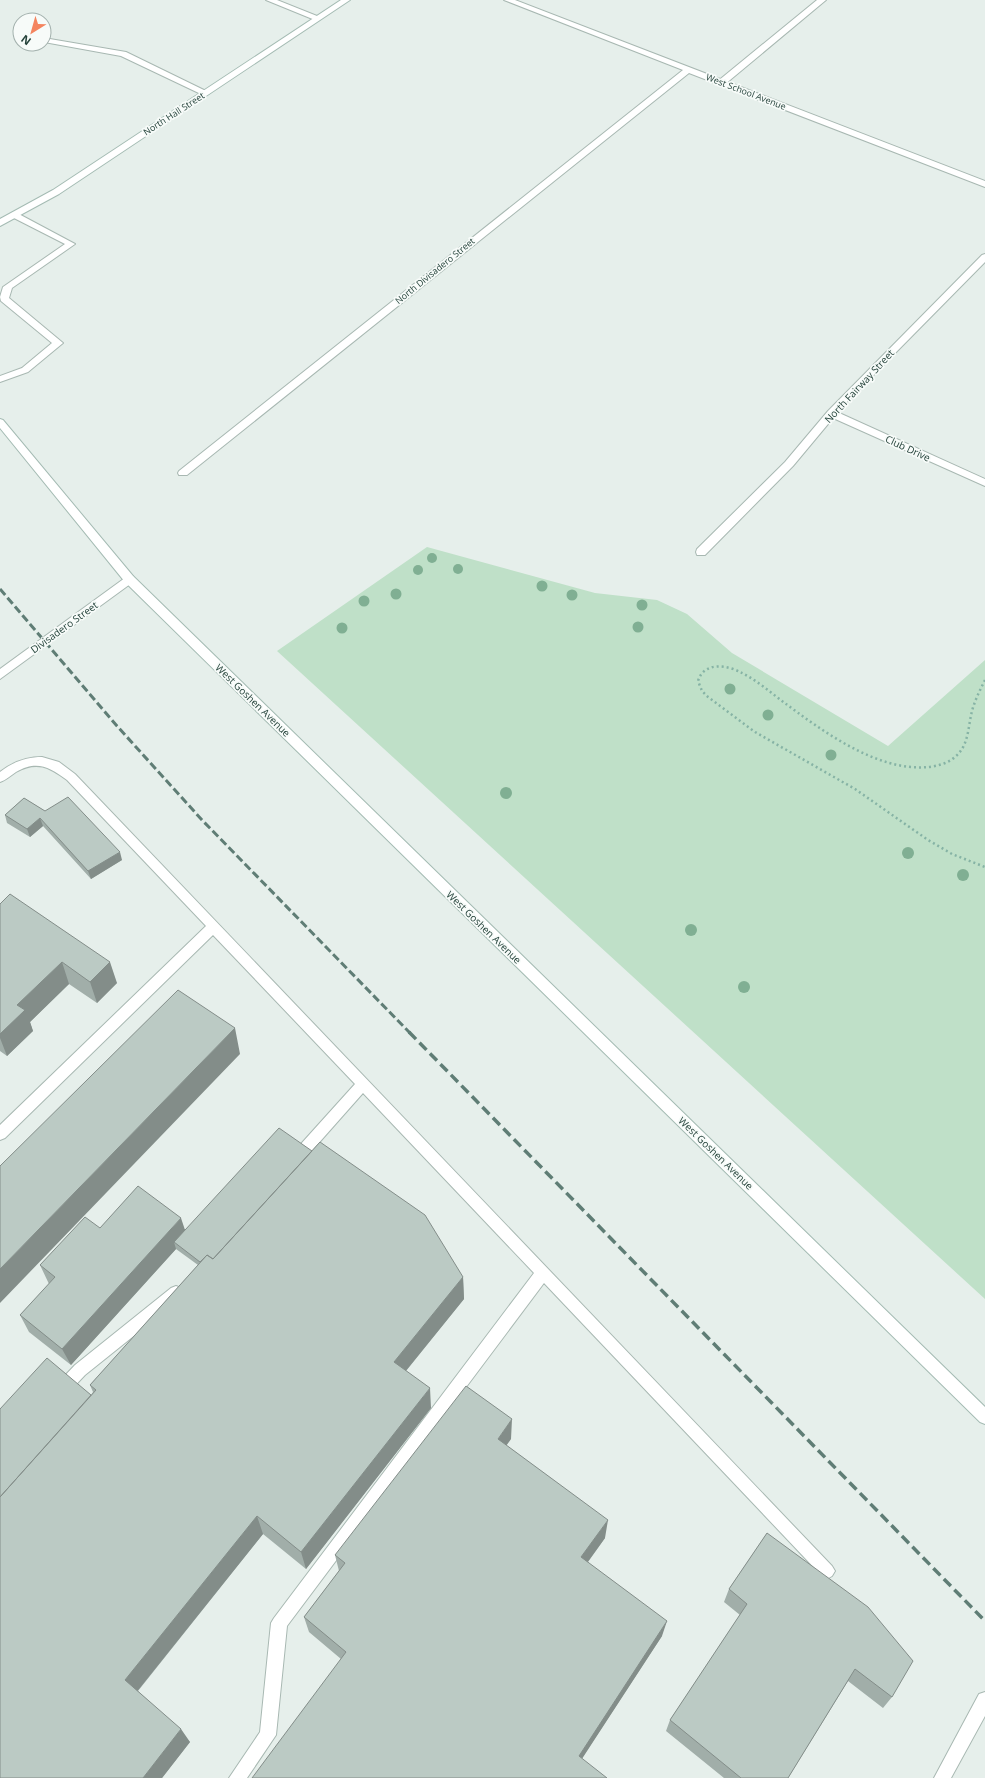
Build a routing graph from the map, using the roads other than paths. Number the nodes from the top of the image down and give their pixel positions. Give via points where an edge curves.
1 (270, 0) edge
2 (346, 0) edge
3 (508, 0) edge
4 (822, 0) edge
5 (318, 18) junction
6 (52, 41) edge
7 (688, 70) junction
8 (721, 83) junction
9 (206, 93) junction
10 (985, 184) edge
11 (15, 215) junction
12 (0, 223) edge
13 (985, 257) edge
14 (0, 379) edge
15 (831, 413) junction
16 (0, 422) edge
17 (182, 473) dead end
18 (985, 483) edge
19 (701, 552) dead end
20 (130, 579) junction
21 (0, 675) edge
22 (0, 778) edge
23 (213, 927) junction
24 (363, 1084) junction
25 (0, 1134) edge
26 (290, 1166) edge
27 (543, 1273) junction
28 (184, 1285) edge
29 (53, 1398) edge
30 (985, 1417) edge
31 (828, 1570) dead end
32 (985, 1700) edge
33 (237, 1778) edge
34 (942, 1778) edge

1 - 5 street
2 - 5 street, North Hall Street
3 - 7 street, West School Avenue
4 - 8 street
5 - 9 street, North Hall Street
6 - 9 street via 123,54
7 - 8 street, West School Avenue
7 - 17 street, North Divisadero Street
8 - 10 street, West School Avenue
9 - 11 street, North Hall Street via 56,192
11 - 12 street, North Hall Street
11 - 14 street via 71,244 8,288 4,299 58,344 24,370
13 - 15 street, North Fairway Street
15 - 18 street, Club Drive
15 - 19 street, North Fairway Street via 789,464
16 - 20 street, West Goshen Avenue
20 - 21 street, Divisadero Street
20 - 30 street, West Goshen Avenue
22 - 23 street via 12,768 30,762 50,763 71,777
23 - 24 street
23 - 25 street
24 - 26 street
24 - 27 street
27 - 31 street
27 - 33 street via 279,1624 268,1735
28 - 29 street via 80,1370
32 - 34 street

